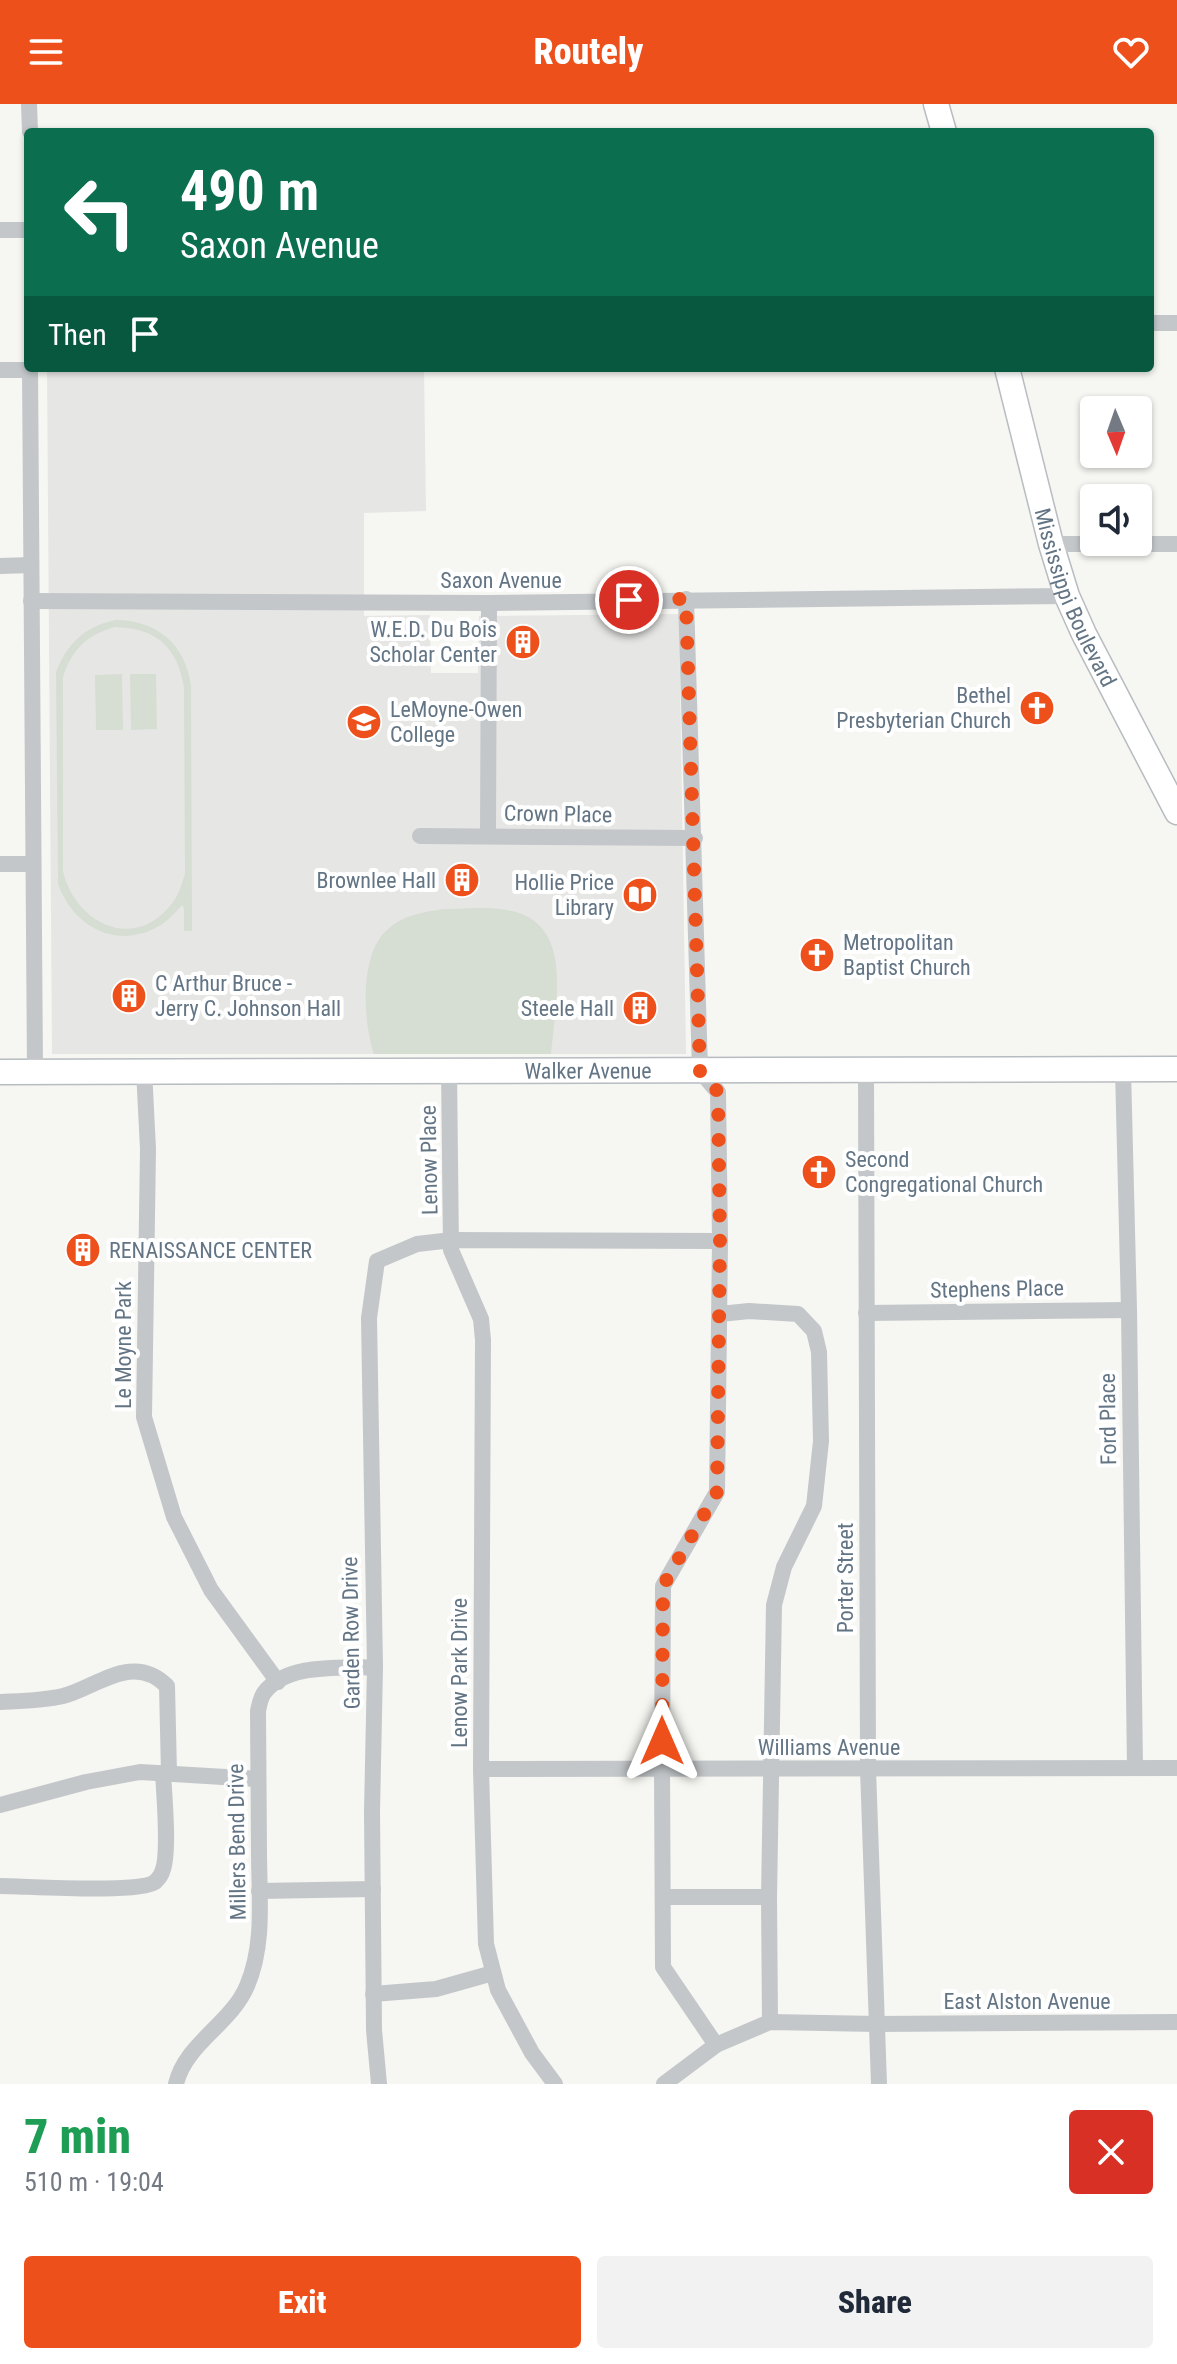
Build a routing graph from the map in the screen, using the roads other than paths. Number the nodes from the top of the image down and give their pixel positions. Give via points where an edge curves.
1 (29, 104) edge
2 (936, 104) edge
3 (30, 128) edge
4 (943, 128) edge
5 (0, 230) edge
6 (24, 230) edge
7 (1154, 323) edge
8 (1177, 323) edge
9 (24, 369) edge
10 (0, 370) edge
11 (30, 372) edge
12 (1008, 372) edge
13 (1051, 544) junction
14 (1177, 544) edge
15 (31, 565) junction
16 (0, 566) edge
17 (1067, 596) junction
18 (686, 599) junction
19 (31, 601) junction
20 (489, 603) junction
21 (1177, 811) edge
22 (488, 835) junction
23 (420, 836) dead end
24 (695, 838) junction
25 (0, 864) edge
26 (32, 864) junction
27 (1123, 1069) junction
28 (1177, 1069) edge
29 (144, 1070) junction
30 (449, 1070) junction
31 (35, 1071) junction
32 (700, 1071) junction
33 (866, 1071) junction
34 (0, 1072) edge
35 (720, 1241) junction
36 (452, 1245) junction
37 (1129, 1310) junction
38 (866, 1313) junction
39 (720, 1314) junction
40 (375, 1667) junction
41 (278, 1682) junction
42 (0, 1702) edge
43 (1135, 1768) junction
44 (1177, 1768) edge
45 (481, 1769) junction
46 (868, 1769) junction
47 (662, 1770) junction
48 (770, 1770) junction
49 (166, 1773) junction
50 (258, 1779) junction
51 (0, 1805) edge
52 (0, 1886) edge
53 (373, 1889) junction
54 (259, 1891) junction
55 (663, 1897) junction
56 (769, 1897) junction
57 (493, 1973) junction
58 (373, 1994) junction
59 (770, 2022) junction
60 (1177, 2022) edge
61 (877, 2024) junction
62 (716, 2045) junction
63 (176, 2084) edge
64 (379, 2084) edge
65 (555, 2084) edge
66 (664, 2084) edge
67 (879, 2084) edge

1 - 3 street
2 - 4 street
5 - 6 street
7 - 8 street
9 - 10 street
11 - 15 street
12 - 13 street, Mississippi Boulevard
13 - 14 street
13 - 17 street, Mississippi Boulevard
15 - 16 street
15 - 19 street
17 - 18 street, Saxon Avenue
17 - 21 street, Mississippi Boulevard
18 - 20 street, Saxon Avenue
18 - 24 street
19 - 20 street, Saxon Avenue
19 - 26 street
20 - 22 street
22 - 23 street, Crown Place
22 - 24 street, Crown Place
24 - 32 street
25 - 26 street
26 - 31 street
27 - 28 street, Walker Avenue
27 - 33 street, Walker Avenue
27 - 37 street, Ford Place
29 - 30 street, Walker Avenue
29 - 31 street, Walker Avenue
29 - 41 street, Le Moyne Park via 144,1417 174,1517 211,1590
30 - 32 street, Walker Avenue
30 - 36 street, Lenow Place
31 - 34 street, Walker Avenue
32 - 33 street, Walker Avenue
32 - 35 street via 718,1092
33 - 38 street, Porter Street
35 - 36 street
35 - 39 street
36 - 40 street, Garden Row Drive via 417,1244 395,1252 377,1261 373,1282 369,1333
36 - 45 street, Lenow Park Drive via 481,1319
37 - 38 street, Stephens Place
37 - 43 street, Ford Place
38 - 46 street, Porter Street
39 - 47 street via 717,1492 663,1586
39 - 48 street via 798,1314 814,1331 819,1352 821,1441 814,1506 784,1567 774,1605
40 - 41 street via 302,1671
40 - 53 street, Garden Row Drive
41 - 50 street, Millers Bend Drive via 264,1693 258,1711
42 - 49 street via 66,1695 106,1676 135,1672 157,1677 167,1686
43 - 44 street, Williams Avenue
43 - 46 street, Williams Avenue
45 - 47 street, Williams Avenue
45 - 57 street, Lenow Park Drive via 486,1944
46 - 48 street, Williams Avenue
46 - 61 street, Porter Street
47 - 48 street, Williams Avenue
47 - 55 street
48 - 56 street
49 - 50 street
49 - 51 street via 86,1782
49 - 52 street via 165,1857 154,1882 114,1888
50 - 54 street, Millers Bend Drive
53 - 54 street
53 - 58 street, Garden Row Drive
54 - 63 street, Millers Bend Drive via 260,1937 247,1985 235,2007 195,2049
55 - 56 street
55 - 62 street via 663,1967
56 - 59 street
57 - 58 street via 436,1989
57 - 65 street, Lenow Park Drive via 532,2053
58 - 64 street, Garden Row Drive
59 - 61 street, East Alston Avenue
59 - 62 street
60 - 61 street, East Alston Avenue
61 - 67 street, Porter Street
62 - 66 street

